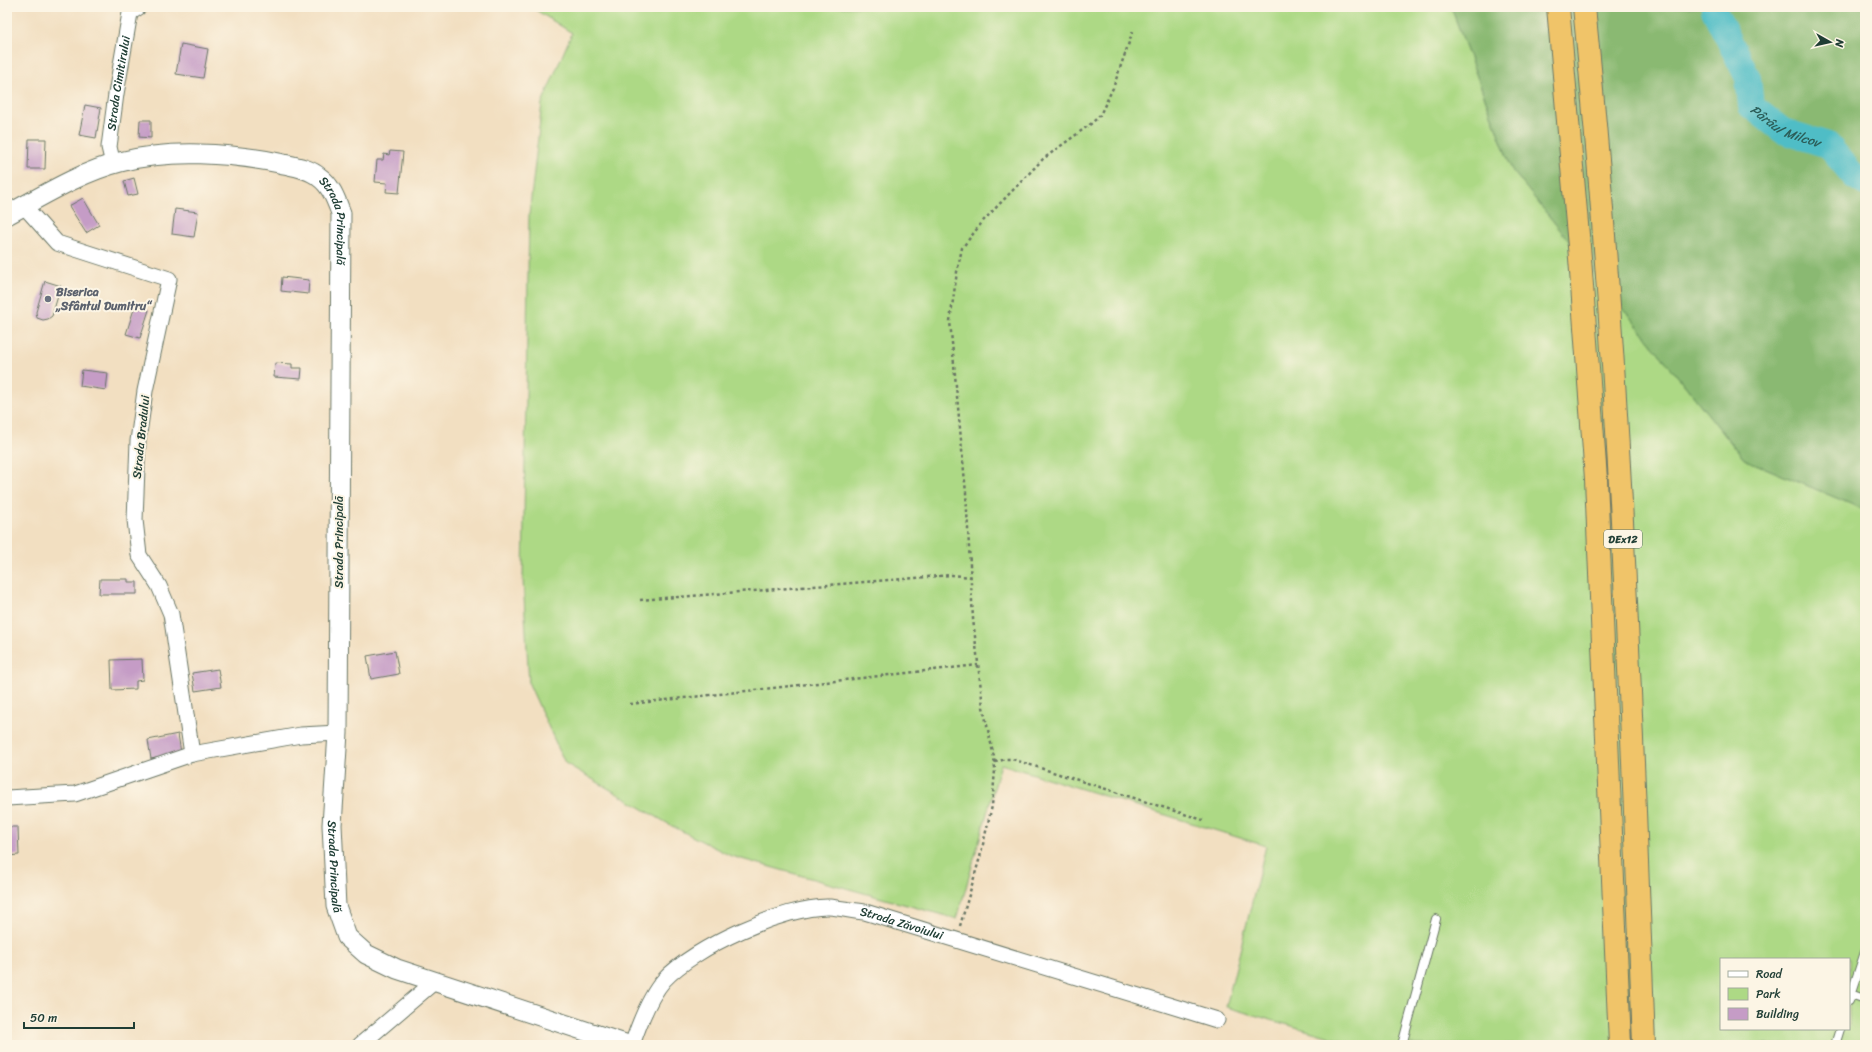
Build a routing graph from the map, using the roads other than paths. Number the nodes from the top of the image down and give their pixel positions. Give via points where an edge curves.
1 (139, 7) edge
2 (1558, 7) edge
3 (1584, 7) edge
4 (113, 164) junction
5 (24, 206) junction
6 (7, 215) edge
7 (338, 733) junction
8 (192, 754) junction
9 (7, 798) edge
10 (1436, 919) dead end
11 (1865, 952) edge
12 (434, 982) junction
13 (1850, 998) edge
14 (1865, 999) edge
15 (1217, 1020) dead end
16 (1840, 1030) edge
17 (360, 1045) edge
18 (628, 1045) edge
19 (632, 1045) edge
20 (1402, 1045) edge
21 (1620, 1045) edge
22 (1644, 1045) edge
23 (1834, 1045) edge

1 - 4 street, Strada Cimitirului via 130,13 116,94 109,147
2 - 21 highway, DEx12 via 1580,250 1596,480
3 - 22 highway, DEx12 via 1620,478
4 - 5 street, Strada Principală via 89,173
4 - 7 street, Strada Principală via 143,157 204,154 252,158 298,167 319,177 333,193 341,213
5 - 6 street, Strada Principală
5 - 8 street, Strada Bradului via 57,243 169,279 145,391 138,441 135,520 139,555 160,586 170,614
7 - 8 street via 301,735
7 - 12 street, Strada Principală via 333,832 336,906 347,937 366,954 397,969
8 - 9 street via 75,794
10 - 20 lane
11 - 13 lane
12 - 17 street
12 - 18 street, Strada Principală
13 - 14 lane
15 - 19 street, Strada Zăvoiului via 865,912 828,907 786,914 727,937 694,956 664,980 639,1022
16 - 23 lane

